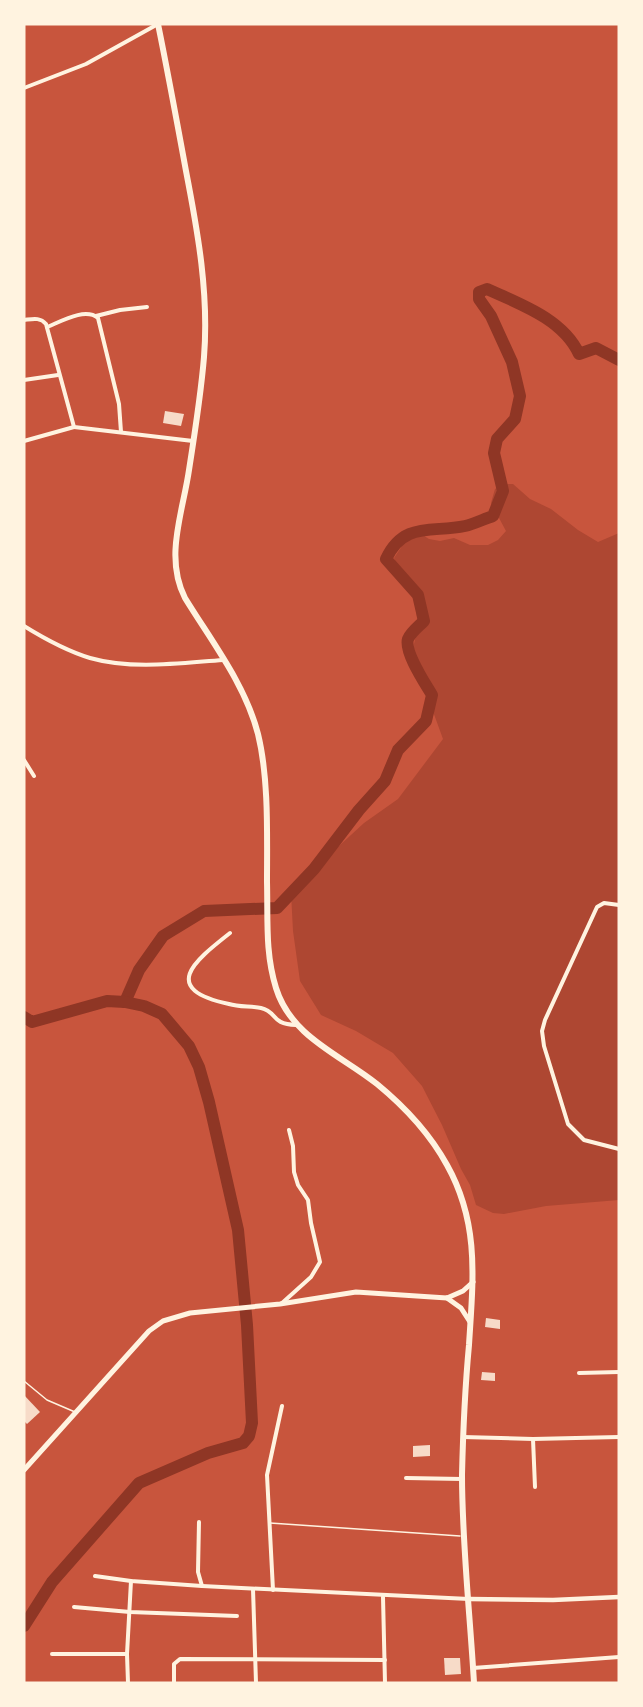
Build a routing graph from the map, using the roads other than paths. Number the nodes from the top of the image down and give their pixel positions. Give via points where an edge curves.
1 (158, 24) edge
2 (24, 88) edge
3 (147, 308) dead end
4 (96, 316) junction
5 (24, 320) edge
6 (47, 327) junction
7 (58, 375) junction
8 (24, 380) edge
9 (74, 427) junction
10 (121, 432) junction
11 (24, 441) edge
12 (194, 441) junction
13 (24, 626) edge
14 (224, 660) junction
15 (24, 760) edge
16 (34, 776) dead end
17 (619, 905) edge
18 (230, 933) dead end
19 (297, 1025) junction
20 (289, 1130) dead end
21 (619, 1149) edge
22 (474, 1281) junction
23 (447, 1298) junction
24 (280, 1304) junction
25 (470, 1322) junction
26 (579, 1372) dead end
27 (619, 1372) edge
28 (24, 1381) edge
29 (282, 1406) dead end
30 (75, 1412) junction
31 (463, 1437) junction
32 (619, 1437) edge
33 (534, 1438) junction
34 (24, 1470) edge
35 (406, 1478) dead end
36 (462, 1479) junction
37 (535, 1487) dead end
38 (199, 1522) dead end
39 (270, 1523) junction
40 (464, 1536) junction
41 (95, 1576) dead end
42 (130, 1581) junction
43 (202, 1586) junction
44 (253, 1590) junction
45 (273, 1590) junction
46 (383, 1596) junction
47 (619, 1597) edge
48 (469, 1599) junction
49 (74, 1606) dead end
50 (130, 1612) junction
51 (237, 1616) dead end
52 (52, 1654) dead end
53 (127, 1654) junction
54 (619, 1658) edge
55 (254, 1659) junction
56 (385, 1660) junction
57 (473, 1668) junction
58 (128, 1683) edge
59 (174, 1683) edge
60 (256, 1683) edge
61 (385, 1683) edge
62 (474, 1683) edge

1 - 2 street via 86,64
1 - 12 highway via 204,284 204,355
3 - 4 street
4 - 6 street via 89,314
4 - 10 street via 119,404
5 - 6 street via 36,318
6 - 7 street
7 - 8 street
7 - 9 street
9 - 10 street
9 - 11 street
10 - 12 street
12 - 14 highway via 177,530 176,573 185,598
13 - 14 street via 93,659 142,663
14 - 19 highway via 248,704 258,736 264,773 269,960 278,994
15 - 16 street
17 - 21 street via 604,903 597,907 542,1031 568,1124 584,1140
18 - 19 street via 188,975 190,988 229,1005 263,1008 281,1024
19 - 22 highway via 389,1094 434,1144 466,1211
20 - 24 street via 294,1172 308,1200 320,1262 311,1277
22 - 23 main road
22 - 25 highway
23 - 24 main road via 356,1292
23 - 25 main road via 461,1308
24 - 30 main road via 176,1316 156,1325
25 - 31 highway
26 - 27 street
28 - 30 lane via 47,1400
29 - 39 street via 267,1475
30 - 34 main road
31 - 33 street
31 - 36 highway
32 - 33 street
33 - 37 street
35 - 36 street
36 - 40 highway
38 - 43 street via 198,1572
39 - 40 lane
39 - 45 street
40 - 48 highway
41 - 42 street
42 - 43 street
42 - 50 street
43 - 44 street
44 - 45 street
44 - 55 street
45 - 46 street
46 - 48 street
46 - 56 street
47 - 48 street
48 - 57 highway
49 - 50 street
50 - 51 street
50 - 53 street
52 - 53 street
53 - 58 street
54 - 57 street
55 - 56 street
55 - 59 street via 180,1659 174,1664
55 - 60 street
56 - 61 street
57 - 62 highway

